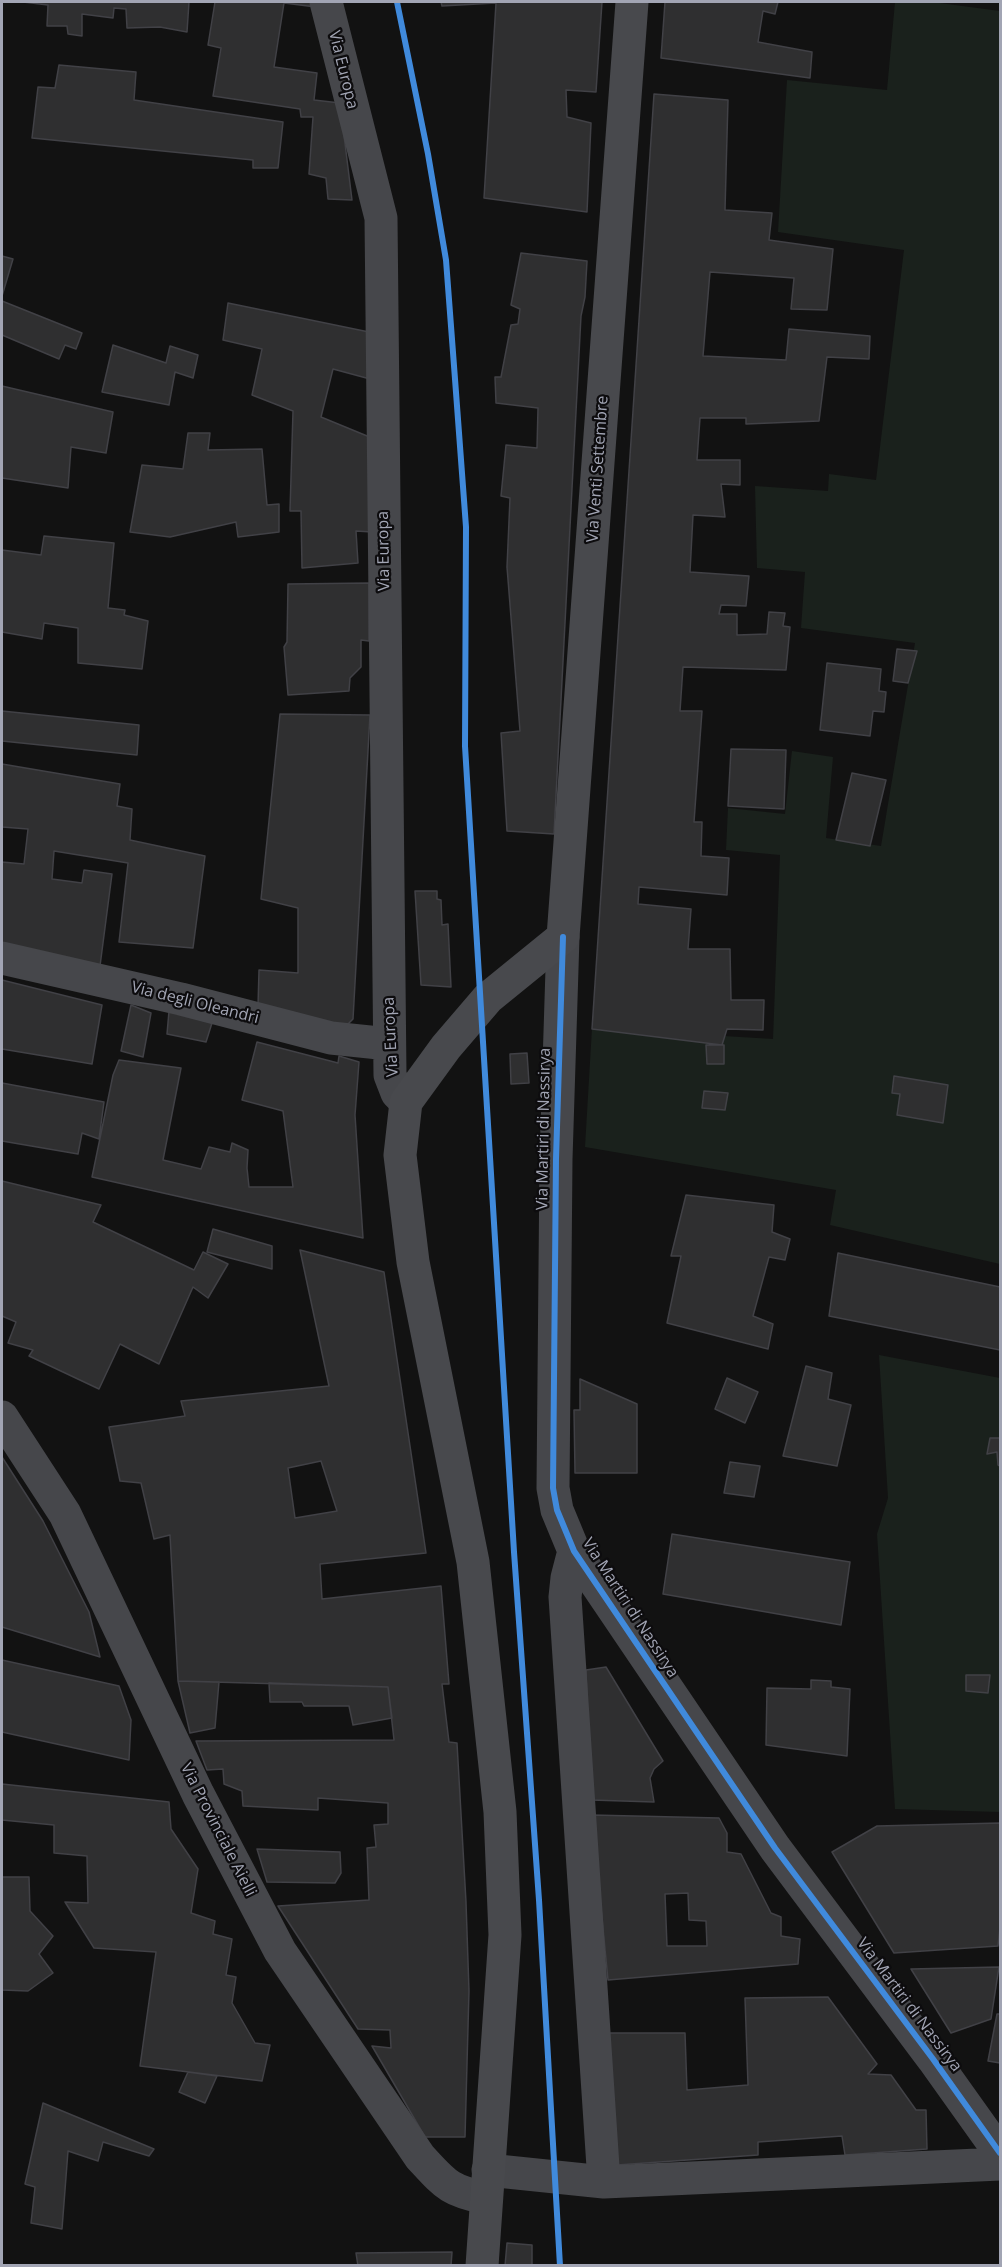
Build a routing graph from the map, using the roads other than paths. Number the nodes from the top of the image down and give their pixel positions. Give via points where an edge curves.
1 (326, 2) edge
2 (632, 2) edge
3 (563, 937) junction
4 (2, 958) edge
5 (389, 1044) junction
6 (406, 1102) junction
7 (2, 1417) edge
8 (574, 1551) junction
9 (1000, 2153) edge
10 (1000, 2164) edge
11 (604, 2181) junction
12 (487, 2184) junction
13 (482, 2265) edge

1 - 5 street, Via Europa via 381,218
2 - 3 main road, Via Venti Settembre
3 - 6 main road via 488,998
3 - 8 street, Via Martiri di Nassirya via 553,1488 557,1510
4 - 5 street, Via degli Oleandri via 331,1038
5 - 6 street, Via Europa via 390,1075 397,1093
6 - 12 main road via 400,1155 413,1262 473,1563 500,1812 505,1935
7 - 12 street, Via Provinciale Aielli via 65,1514 198,1794 280,1951 420,2157 443,2182 461,2193
8 - 9 street, Via Martiri di Nassirya via 775,1848
8 - 11 street via 565,1597
10 - 11 street, Via Provinciale Aielli
11 - 12 street, Via Provinciale Aielli
12 - 13 main road

